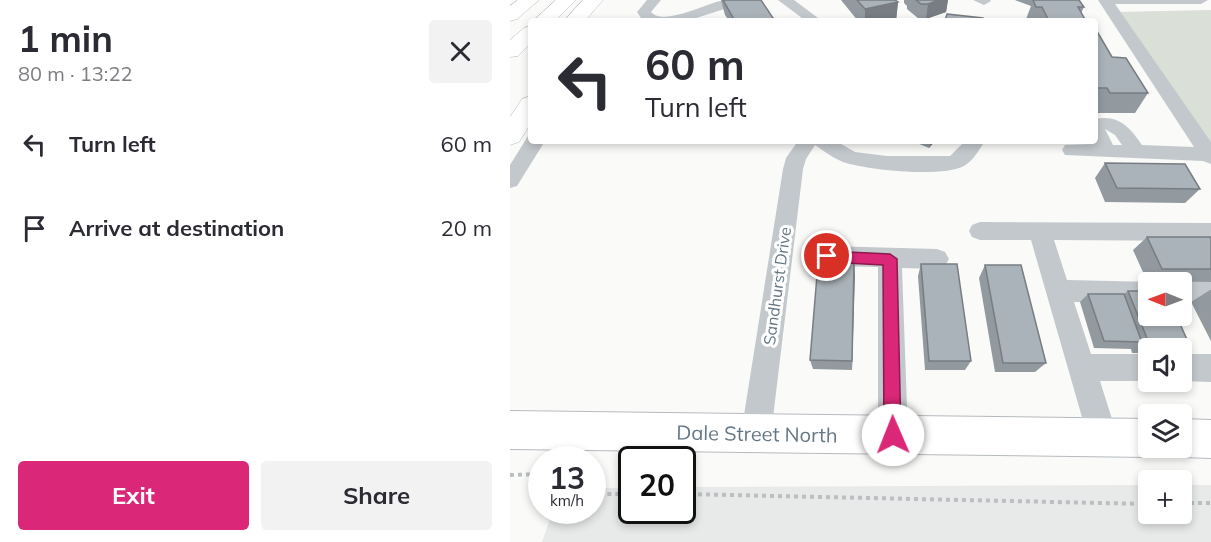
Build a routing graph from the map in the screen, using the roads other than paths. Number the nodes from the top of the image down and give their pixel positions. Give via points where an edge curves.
1 (530, 0) edge
2 (567, 0) edge
3 (594, 0) edge
4 (654, 0) edge
5 (738, 0) edge
6 (785, 0) edge
7 (1106, 0) edge
8 (1201, 0) edge
9 (510, 15) edge
10 (546, 18) edge
11 (577, 18) edge
12 (585, 18) edge
13 (648, 18) edge
14 (682, 18) edge
15 (811, 18) edge
16 (528, 35) edge
17 (510, 51) edge
18 (528, 84) edge
19 (528, 109) edge
20 (510, 110) edge
21 (1098, 126) edge
22 (1098, 133) edge
23 (510, 136) edge
24 (533, 144) edge
25 (806, 144) edge
26 (827, 144) edge
27 (973, 144) edge
28 (1071, 150) dead end
29 (1107, 151) junction
30 (1136, 152) junction
31 (1210, 155) edge
32 (510, 181) edge
33 (980, 231) dead end
34 (1040, 231) junction
35 (1211, 231) edge
36 (827, 256) dead end
37 (890, 259) junction
38 (937, 259) dead end
39 (1058, 291) junction
40 (1138, 291) edge
41 (1192, 291) edge
42 (1211, 292) edge
43 (1081, 367) junction
44 (1138, 368) edge
45 (1192, 368) edge
46 (1211, 368) edge
47 (510, 430) edge
48 (756, 434) junction
49 (893, 435) junction
50 (1103, 438) junction
51 (1138, 438) edge
52 (1192, 438) edge
53 (1211, 439) edge

1 - 9 highway
2 - 10 highway
3 - 11 highway
3 - 12 highway
4 - 13 street via 644,12
5 - 14 street
6 - 15 street
7 - 8 street
7 - 31 street
16 - 17 highway
18 - 20 highway
19 - 23 highway
21 - 30 street via 1111,123 1121,128
22 - 29 street
24 - 32 street
25 - 48 street, Sandhurst Drive via 794,169
26 - 27 street via 865,161 935,164 956,162
28 - 29 street
29 - 30 street
30 - 31 street
33 - 34 street
34 - 35 street
34 - 39 street
36 - 37 street
37 - 38 street
37 - 49 street
39 - 40 street
39 - 43 street
41 - 42 street
43 - 44 street
43 - 50 street
45 - 46 street
47 - 48 main road, Dale Street North
48 - 49 main road, Dale Street North
49 - 50 main road, Dale Street North
50 - 51 main road, Dale Street North
52 - 53 main road

